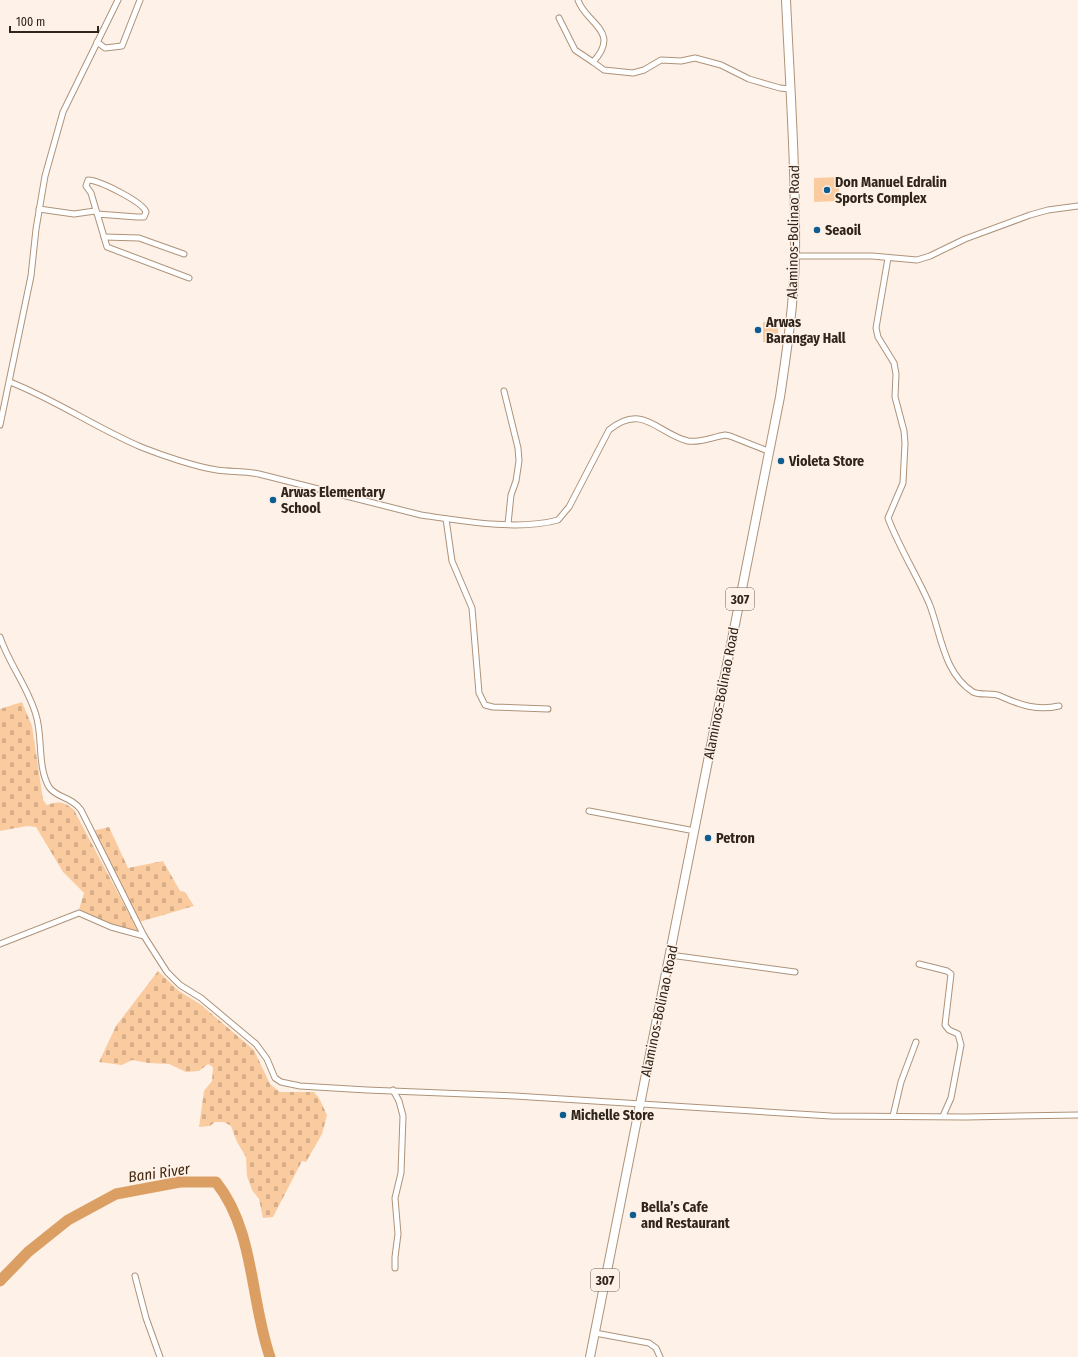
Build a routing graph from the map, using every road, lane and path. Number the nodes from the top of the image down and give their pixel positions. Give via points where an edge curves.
1 (118, 0) edge
2 (140, 0) edge
3 (578, 0) edge
4 (786, 0) edge
5 (559, 18) dead end
6 (96, 42) junction
7 (593, 62) junction
8 (790, 89) junction
9 (1078, 206) edge
10 (39, 209) junction
11 (96, 212) junction
12 (104, 237) junction
13 (184, 254) dead end
14 (795, 256) junction
15 (888, 258) junction
16 (190, 278) dead end
17 (10, 382) junction
18 (504, 391) dead end
19 (0, 425) edge
20 (768, 451) junction
21 (446, 519) junction
22 (508, 524) junction
23 (0, 637) edge
24 (1059, 706) dead end
25 (548, 709) dead end
26 (589, 811) dead end
27 (695, 831) junction
28 (144, 936) junction
29 (0, 944) edge
30 (670, 955) junction
31 (919, 964) dead end
32 (795, 972) dead end
33 (916, 1042) dead end
34 (393, 1090) junction
35 (640, 1103) junction
36 (893, 1116) junction
37 (943, 1116) junction
38 (1078, 1116) edge
39 (395, 1268) dead end
40 (135, 1276) dead end
41 (595, 1333) junction
42 (160, 1357) edge
43 (590, 1357) edge
44 (660, 1357) edge

1 - 6 street
2 - 6 street via 122,46 105,48
3 - 7 street via 601,31 602,47
4 - 8 main road, Alaminos-Bolinao Road / 307
5 - 7 street via 575,50
6 - 10 street via 63,112 42,187
7 - 8 street via 604,70 633,73 662,60 695,58 721,65 749,79
8 - 14 main road, Alaminos-Bolinao Road / 307
9 - 15 street via 1030,215 965,238 917,260
10 - 11 street via 74,214
10 - 17 street via 31,276
11 - 11 street via 137,217 144,216 146,212 140,205 115,190 88,180 86,186 91,193
11 - 12 street
12 - 13 street via 139,238
12 - 16 street via 107,246 112,250
14 - 15 street
14 - 20 main road, Alaminos-Bolinao Road / 307 via 790,334
15 - 24 street via 876,328 878,337 894,363 895,397 905,442 903,483 888,518 893,532 929,604 950,665 960,678 974,692 998,695 1038,708
17 - 19 street
17 - 21 street via 58,403 142,447 181,460 217,470 259,474
18 - 22 street via 520,461 511,495
20 - 22 street via 730,436 691,441 676,436 653,422 642,419 626,421 616,424 609,430 569,507 558,520 537,524
20 - 27 main road, Alaminos-Bolinao Road / 307
21 - 22 street
21 - 25 street via 452,561 472,608 477,681 481,700 485,705 493,707
23 - 28 street via 36,715 49,786 53,792 76,802
26 - 27 street
27 - 30 main road, Alaminos-Bolinao Road / 307
28 - 29 street via 110,927 79,913
28 - 34 street via 167,972 256,1044 267,1059 275,1078 281,1082 300,1086
30 - 32 street
30 - 35 main road, Alaminos-Bolinao Road / 307
31 - 37 street via 951,974 945,1025 958,1034 961,1045 951,1098
33 - 36 street via 901,1082
34 - 35 street
34 - 39 street via 400,1101 403,1116 401,1173 395,1198 398,1240
35 - 36 street via 831,1116
35 - 41 main road, Alaminos-Bolinao Road / 307
36 - 37 street
37 - 38 street
40 - 42 street
41 - 43 main road, Alaminos-Bolinao Road / 307
41 - 44 street via 649,1343 656,1348

